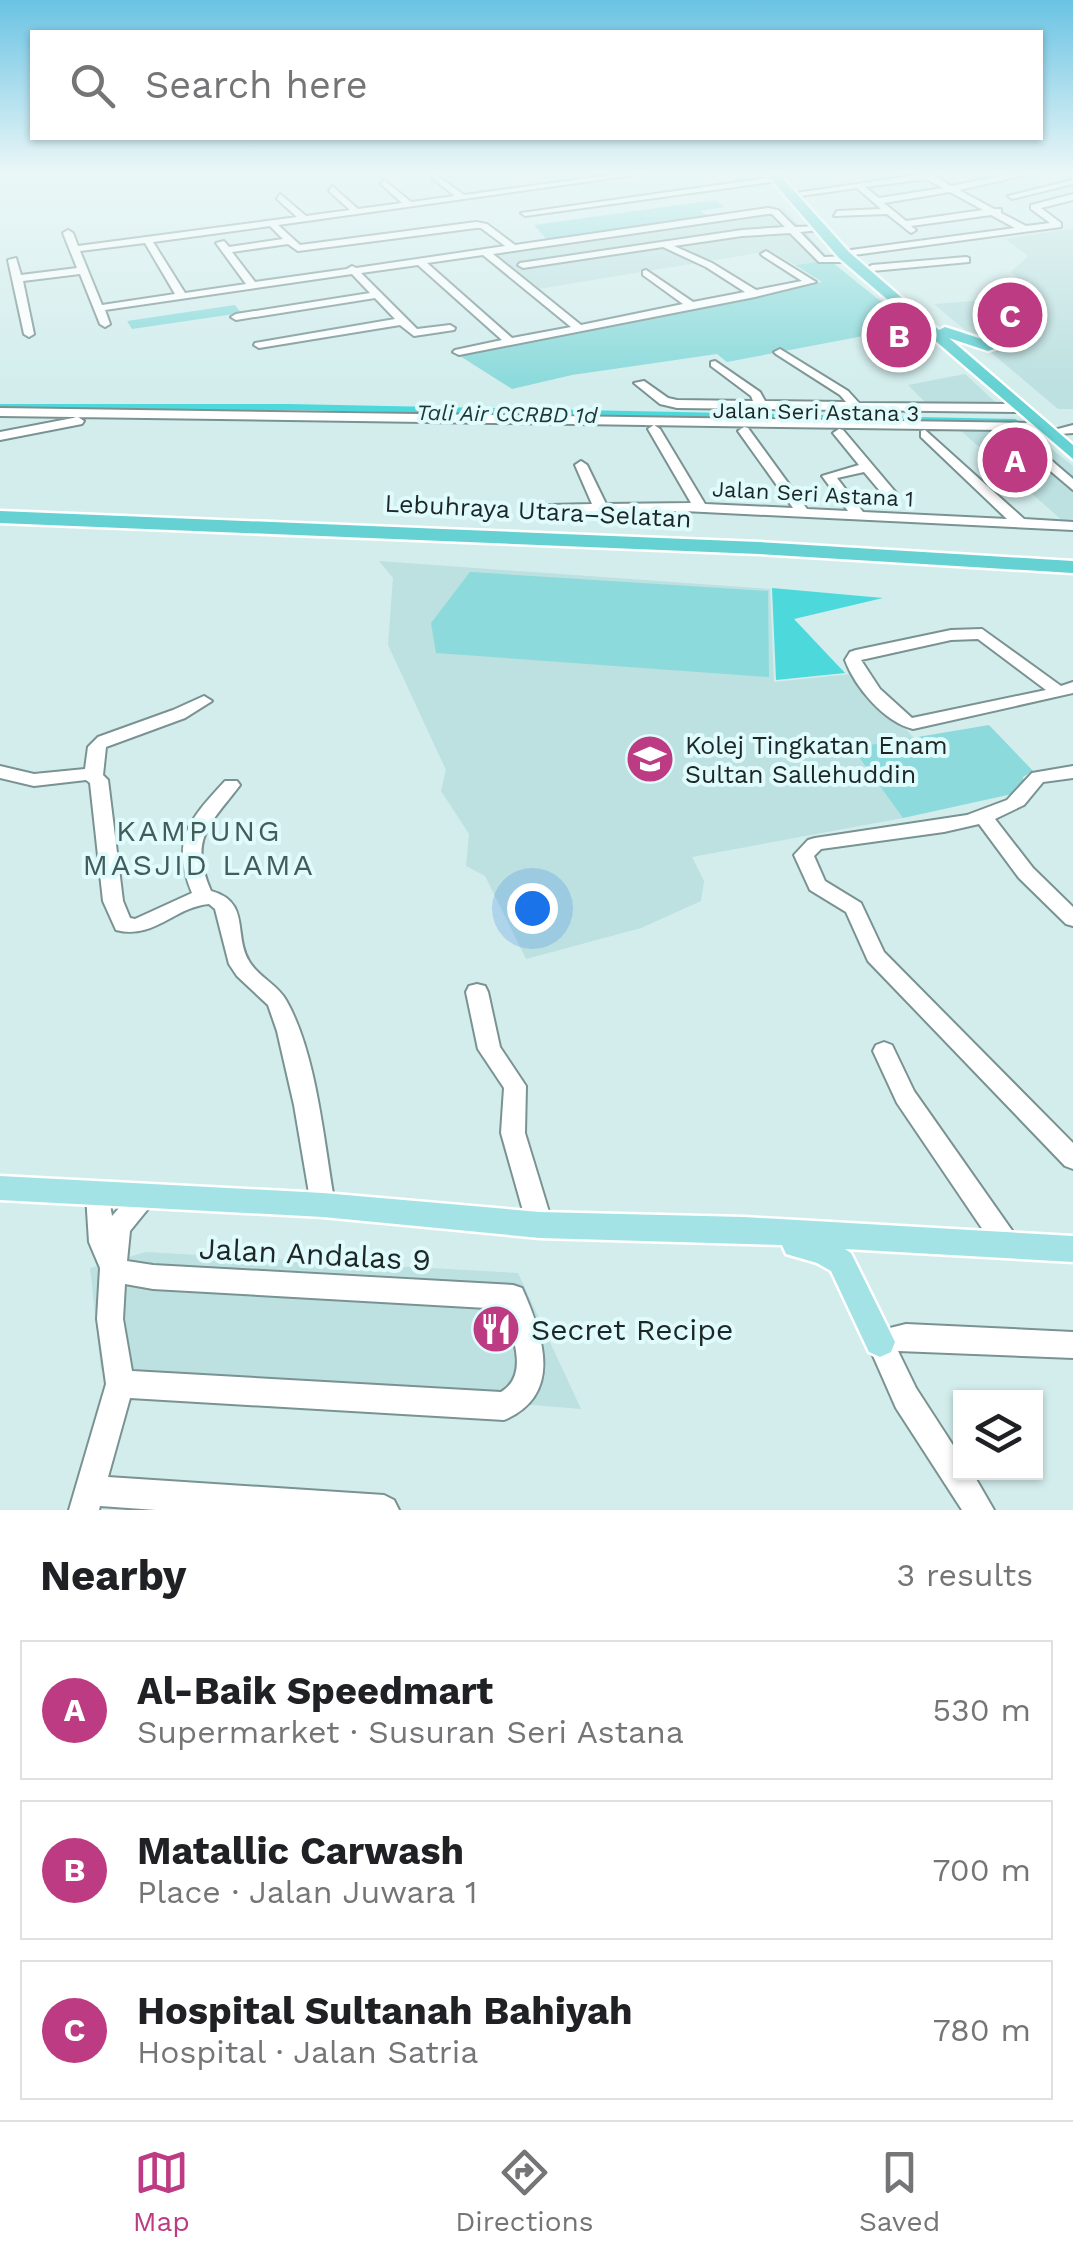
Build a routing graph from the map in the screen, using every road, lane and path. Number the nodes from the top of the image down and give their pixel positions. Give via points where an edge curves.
1 (73, 242) edge
2 (135, 242) edge
3 (149, 242) edge
4 (220, 242) edge
5 (310, 242) edge
6 (506, 242) edge
7 (545, 242) edge
8 (676, 242) edge
9 (805, 242) edge
10 (836, 242) edge
11 (843, 242) edge
12 (937, 242) edge
13 (294, 244) joint
14 (663, 244) junction
15 (926, 244) joint
16 (512, 247) junction
17 (77, 249) junction
18 (226, 250) junction
19 (484, 251) junction
20 (766, 254) dead end
21 (851, 255) junction
22 (13, 260) dead end
23 (418, 260) junction
24 (966, 260) dead end
25 (523, 265) dead end
26 (872, 268) junction
27 (352, 269) junction
28 (85, 270) junction
29 (646, 274) dead end
30 (17, 279) junction
31 (252, 285) junction
32 (755, 294) junction
33 (376, 295) junction
34 (181, 296) junction
35 (692, 306) junction
36 (100, 308) junction
37 (236, 318) dead end
38 (402, 321) junction
39 (106, 324) dead end
40 (450, 328) dead end
41 (579, 328) junction
42 (29, 334) dead end
43 (510, 342) junction
44 (259, 345) dead end
45 (957, 348) junction
46 (460, 352) dead end
47 (780, 352) dead end
48 (715, 364) dead end
49 (991, 372) junction
50 (640, 384) dead end
51 (761, 406) junction
52 (856, 407) junction
53 (1017, 408) junction
54 (0, 412) edge
55 (104, 414) junction
56 (616, 428) dead end
57 (1040, 428) junction
58 (654, 429) junction
59 (744, 431) junction
60 (838, 433) junction
61 (1012, 433) junction
62 (1069, 433) edge
63 (925, 434) junction
64 (0, 436) edge
65 (1073, 454) edge
66 (581, 464) dead end
67 (868, 468) junction
68 (1073, 486) edge
69 (890, 494) dead end
70 (702, 508) junction
71 (550, 509) dead end
72 (601, 509) junction
73 (804, 514) junction
74 (859, 516) junction
75 (0, 517) edge
76 (1021, 524) junction
77 (1073, 526) edge
78 (0, 528) edge
79 (946, 566) junction
80 (1073, 567) edge
81 (1073, 578) edge
82 (1066, 689) edge
83 (204, 701) dead end
84 (0, 772) edge
85 (1073, 772) edge
86 (94, 776) junction
87 (230, 785) dead end
88 (982, 815) junction
89 (204, 898) junction
90 (1073, 919) edge
91 (477, 992) dead end
92 (884, 1051) dead end
93 (1073, 1159) edge
94 (0, 1188) edge
95 (98, 1194) junction
96 (144, 1198) junction
97 (323, 1205) junction
98 (540, 1224) junction
99 (762, 1232) junction
100 (1009, 1247) junction
101 (1073, 1249) edge
102 (114, 1270) junction
103 (880, 1342) junction
104 (1073, 1345) edge
105 (120, 1384) junction
106 (87, 1501) edge
107 (300, 1507) edge
108 (384, 1510) edge
109 (980, 1510) edge

1 - 17 street
2 - 17 street
3 - 34 street
4 - 18 street
5 - 13 street
6 - 16 street
7 - 16 street
8 - 14 street
9 - 21 street via 822,260
10 - 21 highway
11 - 21 highway
12 - 15 street
13 - 18 street
14 - 25 street
14 - 32 street
15 - 21 street
16 - 19 street
17 - 28 street
18 - 31 street
19 - 23 street
19 - 41 street
20 - 32 street via 810,282
21 - 26 highway
21 - 45 highway
22 - 30 street
23 - 27 street
23 - 43 street
24 - 26 street
26 - 45 highway
27 - 31 street
27 - 33 street
28 - 30 street
28 - 36 street
29 - 35 street
30 - 42 street
31 - 34 street
32 - 35 street
33 - 37 street
33 - 38 street
34 - 36 street
35 - 41 street
36 - 39 street
38 - 40 street via 416,334
38 - 44 street
41 - 43 street
43 - 46 street
45 - 49 highway
45 - 49 highway via 992,350
45 - 53 highway
47 - 52 street
48 - 51 street via 754,392
49 - 62 highway
50 - 51 street via 671,404
51 - 52 street
52 - 53 street
53 - 57 highway
54 - 55 street
55 - 61 street via 739,422
55 - 64 street
56 - 58 street, Jalan Seri Astana 3
57 - 61 street
57 - 65 highway
58 - 59 street, Jalan Seri Astana 3
58 - 70 street
59 - 60 street, Jalan Seri Astana 3
59 - 73 street
60 - 63 street, Jalan Seri Astana 3
60 - 67 street
61 - 63 street, Jalan Seri Astana 3
61 - 68 street
63 - 76 street
66 - 72 street
67 - 69 street
67 - 74 street via 829,476
70 - 72 street, Jalan Seri Astana 1
70 - 73 street, Jalan Seri Astana 1
71 - 72 street, Jalan Seri Astana 1
73 - 74 street, Jalan Seri Astana 1
74 - 76 street, Jalan Seri Astana 1
75 - 79 highway, Lebuhraya Utara–Selatan via 741,547
76 - 77 street, Jalan Seri Astana 1
78 - 79 highway, Lebuhraya Utara–Selatan
79 - 80 highway, Lebuhraya Utara–Selatan
79 - 81 highway, Lebuhraya Utara–Selatan
82 - 82 street via 923,724 902,720 855,670 856,655 952,635 988,635
83 - 86 street via 180,716 104,740
84 - 86 street via 34,780
85 - 88 street via 1032,780 1029,792 1012,805
86 - 89 street via 101,786 119,921 138,926
87 - 89 street via 192,832 190,864
88 - 90 street via 1026,873
88 - 93 street via 815,844 804,854 814,881 850,903 875,956
89 - 97 street via 224,906 240,964 266,985 280,1008
91 - 98 street via 490,1049 515,1086 512,1133
92 - 100 street via 905,1096
94 - 95 main road
95 - 96 main road
95 - 102 street via 102,1242
96 - 97 main road
96 - 102 street via 120,1226
97 - 98 main road
98 - 99 main road
99 - 100 main road
99 - 103 main road via 833,1254
100 - 101 main road
102 - 105 street via 110,1319
102 - 105 street, Jalan Andalas 9 via 514,1297 532,1379 523,1396 504,1406
103 - 104 street via 906,1337
103 - 109 street via 906,1398
105 - 106 street
106 - 107 street
107 - 108 street

